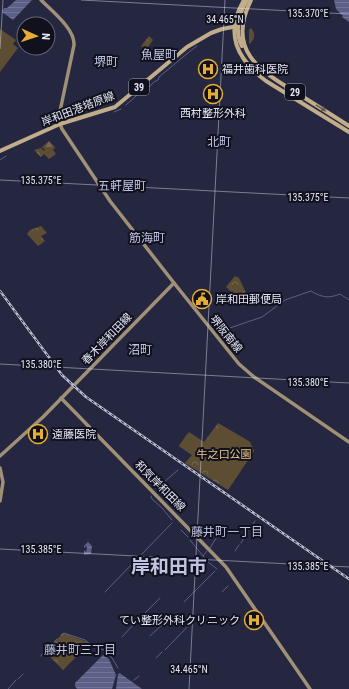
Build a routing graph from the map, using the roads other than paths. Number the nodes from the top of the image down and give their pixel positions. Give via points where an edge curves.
1 (41, 0) edge
2 (244, 0) edge
3 (247, 0) edge
4 (251, 0) edge
5 (236, 26) junction
6 (246, 51) junction
7 (60, 124) junction
8 (349, 126) edge
9 (349, 132) edge
10 (0, 152) edge
11 (174, 283) junction
12 (61, 398) junction
13 (349, 442) edge
14 (0, 456) edge
15 (0, 468) edge
16 (0, 501) edge
17 (310, 689) edge

1 - 7 main road via 74,38 59,116
2 - 5 main road, 29 via 238,11
3 - 5 main road
4 - 6 main road, 29 via 242,25
5 - 6 main road
5 - 7 main road, 岸和田港塔原線 / 39 via 210,33 187,47 115,107
5 - 9 main road, 29 via 235,40 239,52 254,72
6 -> 8 main road, 29 via 259,67 274,79
7 - 10 main road, 岸和田港塔原線 / 39
7 - 11 main road, 堺阪南線 via 110,201
11 - 12 main road, 春木岸和田線
11 - 13 main road, 堺阪南線 via 244,369
12 - 14 main road, 春木岸和田線 via 43,418
12 - 17 main road, 和気岸和田線 via 226,567
15 - 16 main road via 3,482

